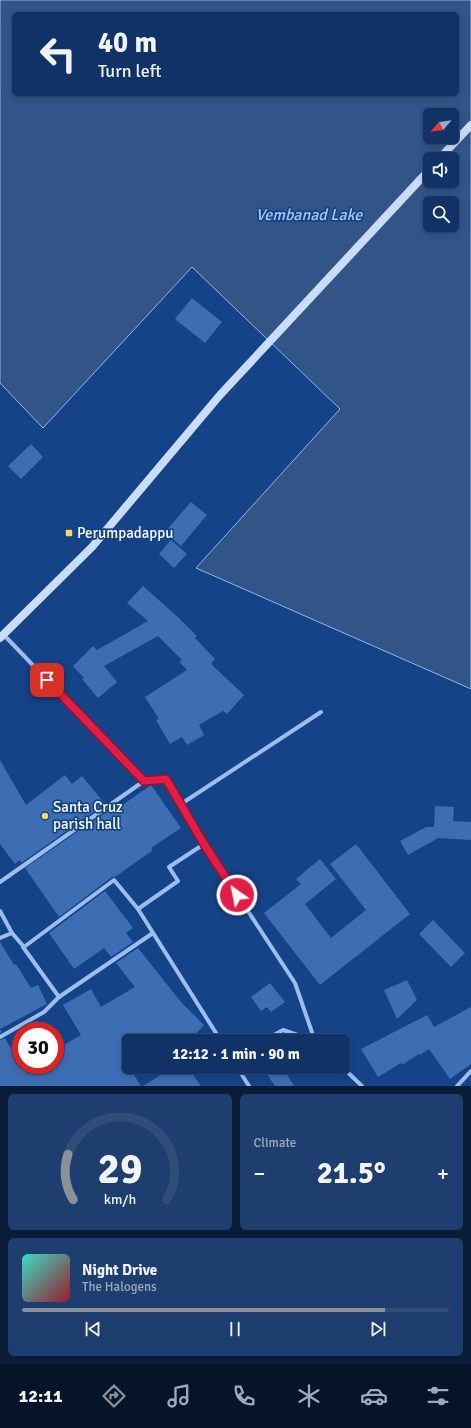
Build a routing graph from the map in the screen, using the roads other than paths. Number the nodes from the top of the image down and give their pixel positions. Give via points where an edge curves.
1 (471, 125) edge
2 (446, 152) edge
3 (423, 177) edge
4 (2, 636) edge
5 (321, 712) dead end
6 (144, 781) junction
7 (181, 804) junction
8 (204, 844) junction
9 (0, 882) edge
10 (138, 909) junction
11 (0, 912) edge
12 (12, 933) junction
13 (153, 933) junction
14 (0, 938) edge
15 (23, 947) junction
16 (59, 998) junction
17 (217, 1034) edge
18 (276, 1034) edge
19 (295, 1034) edge
20 (313, 1034) edge
21 (0, 1037) edge
22 (471, 1071) edge
23 (241, 1074) edge
24 (349, 1074) edge
25 (249, 1086) edge
26 (362, 1086) edge
27 (457, 1086) edge

1 - 2 main road
3 - 4 main road via 220,395 92,547
4 - 6 street
5 - 7 street
6 - 7 street via 166,779
6 - 9 street
7 - 8 street
8 - 10 street via 169,867 178,881
8 - 20 street via 295,983
10 - 13 street
10 - 15 street via 114,880
11 - 12 street
12 - 14 street
12 - 15 street
13 - 16 street
13 - 17 street
15 - 16 street
16 - 21 street via 44,1012
18 - 19 street via 283,1030
22 - 27 street
23 - 25 street
24 - 26 street

